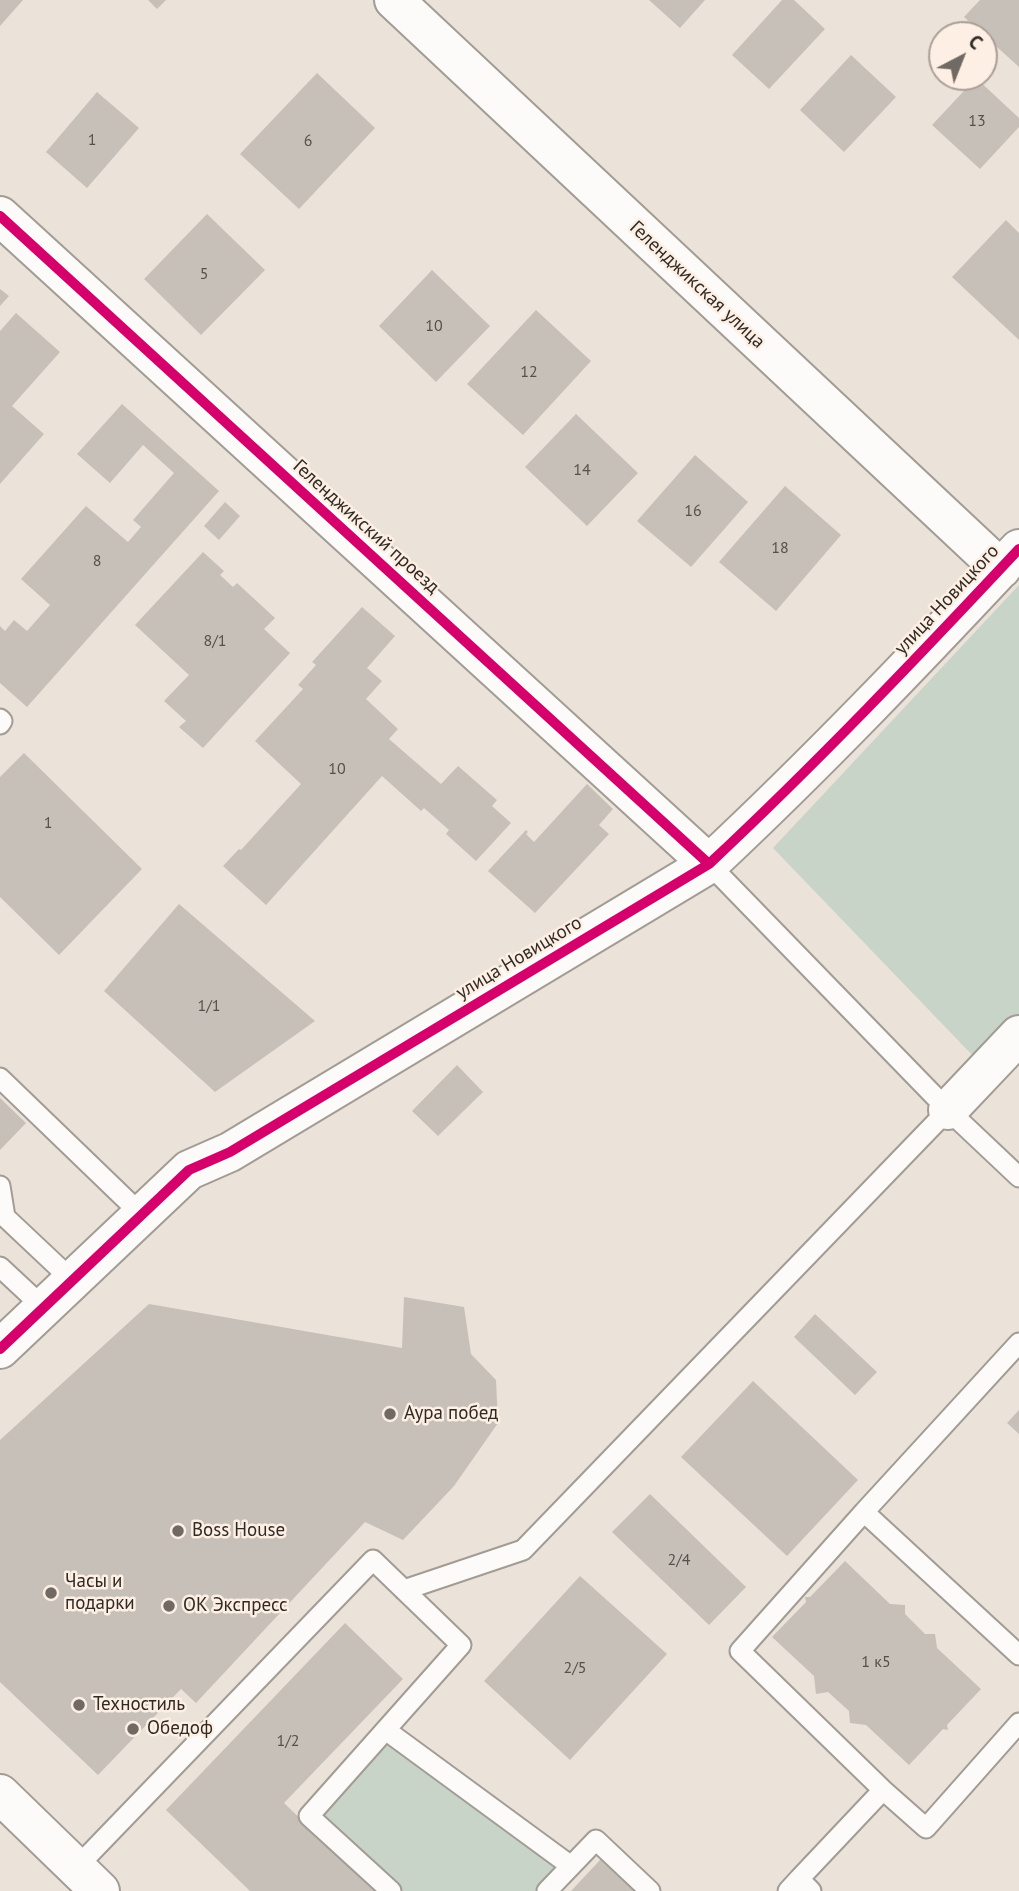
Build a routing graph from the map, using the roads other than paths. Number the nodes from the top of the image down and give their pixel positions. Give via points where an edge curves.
1 (418, 8) edge
2 (0, 216) edge
3 (1010, 559) edge
4 (709, 863) junction
5 (1019, 1035) edge
6 (0, 1078) edge
7 (948, 1110) junction
8 (1019, 1177) edge
9 (0, 1186) edge
10 (142, 1215) junction
11 (0, 1267) edge
12 (73, 1281) junction
13 (44, 1308) junction
14 (1019, 1343) edge
15 (0, 1349) edge
16 (864, 1512) junction
17 (404, 1590) junction
18 (1019, 1655) edge
19 (1019, 1723) edge
20 (387, 1731) junction
21 (883, 1790) junction
22 (0, 1794) edge
23 (572, 1866) junction
24 (88, 1880) edge
25 (799, 1887) edge
26 (391, 1891) edge
27 (547, 1891) edge
28 (650, 1891) edge

1 - 3 street, Геленджикская улица
2 - 4 street, Геленджикский проезд
3 - 4 street, улица Новицкого via 871,706
4 - 7 lane
4 - 10 street, улица Новицкого via 230,1152 188,1170
5 - 7 street
6 - 10 lane
7 - 8 lane
7 - 17 lane via 523,1550
9 - 12 lane via 5,1217
10 - 12 street, улица Новицкого
11 - 13 lane
12 - 13 street, улица Новицкого
13 - 15 street, улица Новицкого
14 - 16 lane
16 - 18 lane
16 - 21 lane via 740,1651
17 - 20 lane via 461,1645
17 - 24 lane via 373,1560
19 - 21 lane via 926,1828
20 - 23 lane
20 - 26 lane via 309,1816
21 - 25 lane
22 - 24 street
23 - 27 lane
23 - 28 lane via 596,1840

